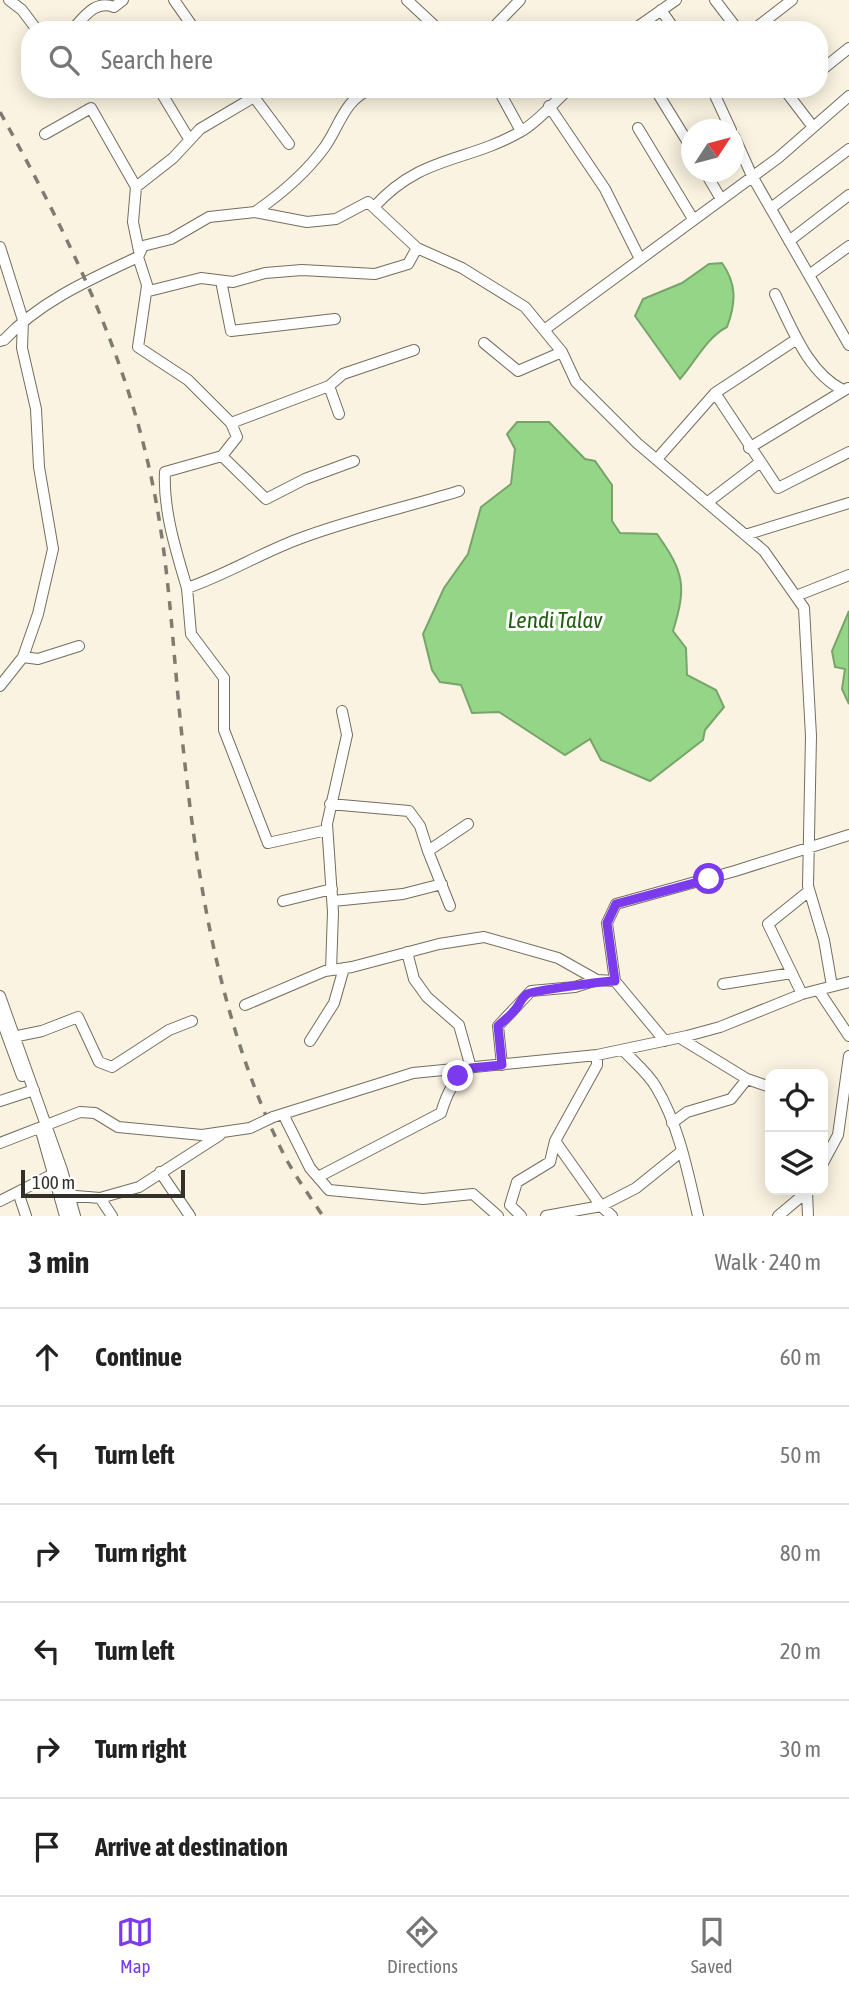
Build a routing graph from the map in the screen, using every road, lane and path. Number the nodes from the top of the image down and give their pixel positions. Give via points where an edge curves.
1 (9, 0) edge
2 (30, 0) edge
3 (123, 0) edge
4 (174, 0) edge
5 (407, 0) edge
6 (520, 0) edge
7 (676, 0) edge
8 (715, 0) edge
9 (792, 0) edge
10 (22, 10) junction
11 (661, 10) junction
12 (30, 21) edge
13 (81, 21) edge
14 (189, 21) edge
15 (429, 21) edge
16 (500, 21) edge
17 (646, 21) edge
18 (669, 21) edge
19 (731, 21) edge
20 (765, 21) edge
21 (849, 48) edge
22 (828, 65) edge
23 (849, 96) edge
24 (164, 98) edge
25 (244, 98) edge
26 (255, 98) edge
27 (360, 98) edge
28 (503, 98) edge
29 (558, 98) edge
30 (660, 98) edge
31 (716, 98) edge
32 (794, 98) edge
33 (549, 106) junction
34 (726, 119) edge
35 (813, 127) junction
36 (638, 128) dead end
37 (521, 131) junction
38 (681, 132) edge
39 (45, 134) dead end
40 (189, 139) junction
41 (289, 144) dead end
42 (849, 149) edge
43 (744, 159) edge
44 (752, 176) junction
45 (711, 182) edge
46 (136, 187) junction
47 (849, 195) edge
48 (721, 199) junction
49 (374, 207) junction
50 (771, 208) junction
51 (256, 212) junction
52 (693, 219) junction
53 (789, 240) junction
54 (849, 246) edge
55 (0, 247) edge
56 (417, 248) junction
57 (139, 254) junction
58 (640, 259) junction
59 (809, 275) junction
60 (221, 281) junction
61 (147, 286) junction
62 (775, 294) dead end
63 (335, 319) dead end
64 (23, 320) junction
65 (544, 330) junction
66 (797, 339) junction
67 (0, 341) edge
68 (484, 343) dead end
69 (849, 345) edge
70 (414, 350) dead end
71 (562, 352) junction
72 (330, 386) junction
73 (846, 389) edge
74 (715, 393) junction
75 (339, 414) dead end
76 (231, 423) junction
77 (749, 448) junction
78 (849, 453) edge
79 (222, 456) junction
80 (657, 459) junction
81 (354, 461) dead end
82 (760, 463) junction
83 (459, 491) dead end
84 (708, 502) junction
85 (849, 503) edge
86 (745, 535) junction
87 (849, 575) edge
88 (187, 588) junction
89 (796, 596) junction
90 (79, 646) dead end
91 (23, 657) junction
92 (0, 686) edge
93 (342, 711) dead end
94 (330, 804) junction
95 (468, 824) dead end
96 (327, 830) junction
97 (849, 835) edge
98 (809, 847) junction
99 (428, 851) junction
100 (442, 884) junction
101 (332, 889) junction
102 (809, 891) junction
103 (283, 901) dead end
104 (333, 901) junction
105 (450, 906) dead end
106 (407, 952) junction
107 (344, 968) junction
108 (331, 970) junction
109 (792, 973) junction
110 (597, 980) junction
111 (615, 981) junction
112 (849, 982) edge
113 (723, 984) dead end
114 (832, 986) junction
115 (819, 990) junction
116 (802, 994) junction
117 (1, 1001) edge
118 (244, 1005) dead end
119 (0, 1016) edge
120 (192, 1021) dead end
121 (849, 1036) edge
122 (12, 1037) junction
123 (680, 1038) junction
124 (310, 1041) dead end
125 (665, 1041) junction
126 (623, 1050) junction
127 (597, 1055) junction
128 (849, 1056) edge
129 (502, 1065) junction
130 (471, 1068) junction
131 (747, 1079) junction
132 (765, 1085) edge
133 (31, 1091) junction
134 (0, 1101) edge
135 (278, 1115) junction
136 (672, 1123) junction
137 (43, 1125) junction
138 (225, 1132) junction
139 (555, 1141) junction
140 (0, 1143) edge
141 (682, 1151) junction
142 (828, 1154) edge
143 (58, 1172) junction
144 (160, 1172) junction
145 (318, 1177) junction
146 (18, 1192) junction
147 (64, 1195) junction
148 (803, 1195) edge
149 (808, 1195) edge
150 (100, 1198) junction
151 (0, 1200) edge
152 (601, 1206) junction
153 (26, 1216) edge
154 (65, 1216) edge
155 (75, 1216) edge
156 (112, 1216) edge
157 (190, 1216) edge
158 (498, 1216) edge
159 (521, 1216) edge
160 (546, 1216) edge
161 (612, 1216) edge
162 (698, 1216) edge
163 (778, 1216) edge
164 (808, 1216) edge

1 - 10 street
2 - 10 street
3 - 13 street via 114,7 96,5
4 - 14 street
5 - 15 street
6 - 16 street
7 - 11 street
8 - 19 street
9 - 20 street
10 - 12 street
11 - 17 street
11 - 18 street
21 - 22 street
23 - 35 street
24 - 40 street
25 - 40 street
26 - 41 street
27 - 51 street via 342,113 324,148 289,188
28 - 37 street
29 - 33 street
30 - 38 street
31 - 34 street
32 - 35 street
33 - 37 street
33 - 58 street via 605,189
35 - 44 street
36 - 52 street
37 - 49 street via 435,162 392,187
39 - 46 street via 91,108
40 - 46 street via 173,159
42 - 50 street
43 - 44 street
44 - 48 street
44 - 50 street
45 - 48 street
46 - 57 street via 134,222
47 - 53 street
48 - 52 street
49 - 51 street via 368,202 336,219 307,222
49 - 56 street
50 - 53 street
51 - 57 street via 209,217 171,239 143,246
52 - 58 street
53 - 59 street
54 - 59 street
55 - 64 street
56 - 60 street via 408,264 375,274 302,270
56 - 65 street via 462,268 526,307
57 - 61 street
57 - 64 street
58 - 65 street
59 - 69 street
60 - 61 street via 201,278 149,291
60 - 63 street via 231,331
61 - 76 street via 138,347 188,380
62 - 66 street
64 - 67 street
64 - 91 street via 22,348 36,409 39,467 54,549
65 - 71 street
66 - 73 street via 826,382
66 - 74 street
68 - 71 street via 518,370
70 - 72 street via 343,374
71 - 80 street via 576,382
72 - 75 street
72 - 76 street
73 - 77 street
74 - 77 street
74 - 80 street
76 - 79 street via 237,437
77 - 82 street
78 - 82 street via 778,488
79 - 81 street via 266,499
79 - 88 street via 165,472 176,550
80 - 84 street
82 - 84 street
83 - 88 street via 306,536
84 - 86 street
85 - 86 street
86 - 89 street via 764,551
87 - 89 street
88 - 96 street via 191,634 224,678 224,730 268,843
89 - 98 street via 804,608 809,677
90 - 91 street via 38,659
91 - 92 street
93 - 94 street via 347,735
94 - 96 street
94 - 99 street via 409,811 420,826
95 - 99 street
96 - 101 street
97 - 98 street
98 - 102 street
98 - 111 street via 616,904 607,923
99 - 100 street
100 - 104 street via 403,894
100 - 105 street
101 - 103 street
101 - 104 street
102 - 109 street via 768,924
102 - 114 street
104 - 108 street
106 - 107 street
106 - 110 street via 484,937 558,958
106 - 130 street via 414,979 459,1025
107 - 108 street
107 - 124 street via 334,1003
108 - 118 street
109 - 113 street
109 - 116 street
110 - 111 street
110 - 129 street via 524,995 498,1026
111 - 125 street
112 - 114 street
114 - 115 street
115 - 116 street
115 - 121 street
116 - 123 street
117 - 122 street
119 - 122 street
120 - 122 street via 169,1030 112,1067 99,1062 78,1017
122 - 133 street
123 - 125 street
123 - 131 street
125 - 126 street
126 - 127 street
126 - 136 street via 655,1086
127 - 129 street
127 - 139 street via 597,1065
128 - 142 street via 838,1135
129 - 130 street
130 - 135 street via 413,1073
130 - 145 street via 458,1076 448,1091 441,1113
131 - 132 street
131 - 136 street via 731,1098 687,1112
133 - 134 street
133 - 137 street
135 - 138 street, bridge via 250,1128
135 - 145 street
136 - 141 street
137 - 138 street via 88,1112 118,1126 202,1135
137 - 140 street
137 - 143 street
138 - 144 street
139 - 152 street
139 - 159 street via 550,1162 517,1182 510,1205
141 - 152 street via 636,1188
141 - 162 street
143 - 146 street
143 - 147 street
144 - 150 street via 139,1186
144 - 157 street
145 - 158 street via 329,1190 349,1193 423,1199 473,1194
146 - 151 street
146 - 153 street
147 - 150 street
147 - 154 street
147 - 155 street
148 - 163 street
149 - 164 street
150 - 156 street
152 - 160 street
152 - 161 street

